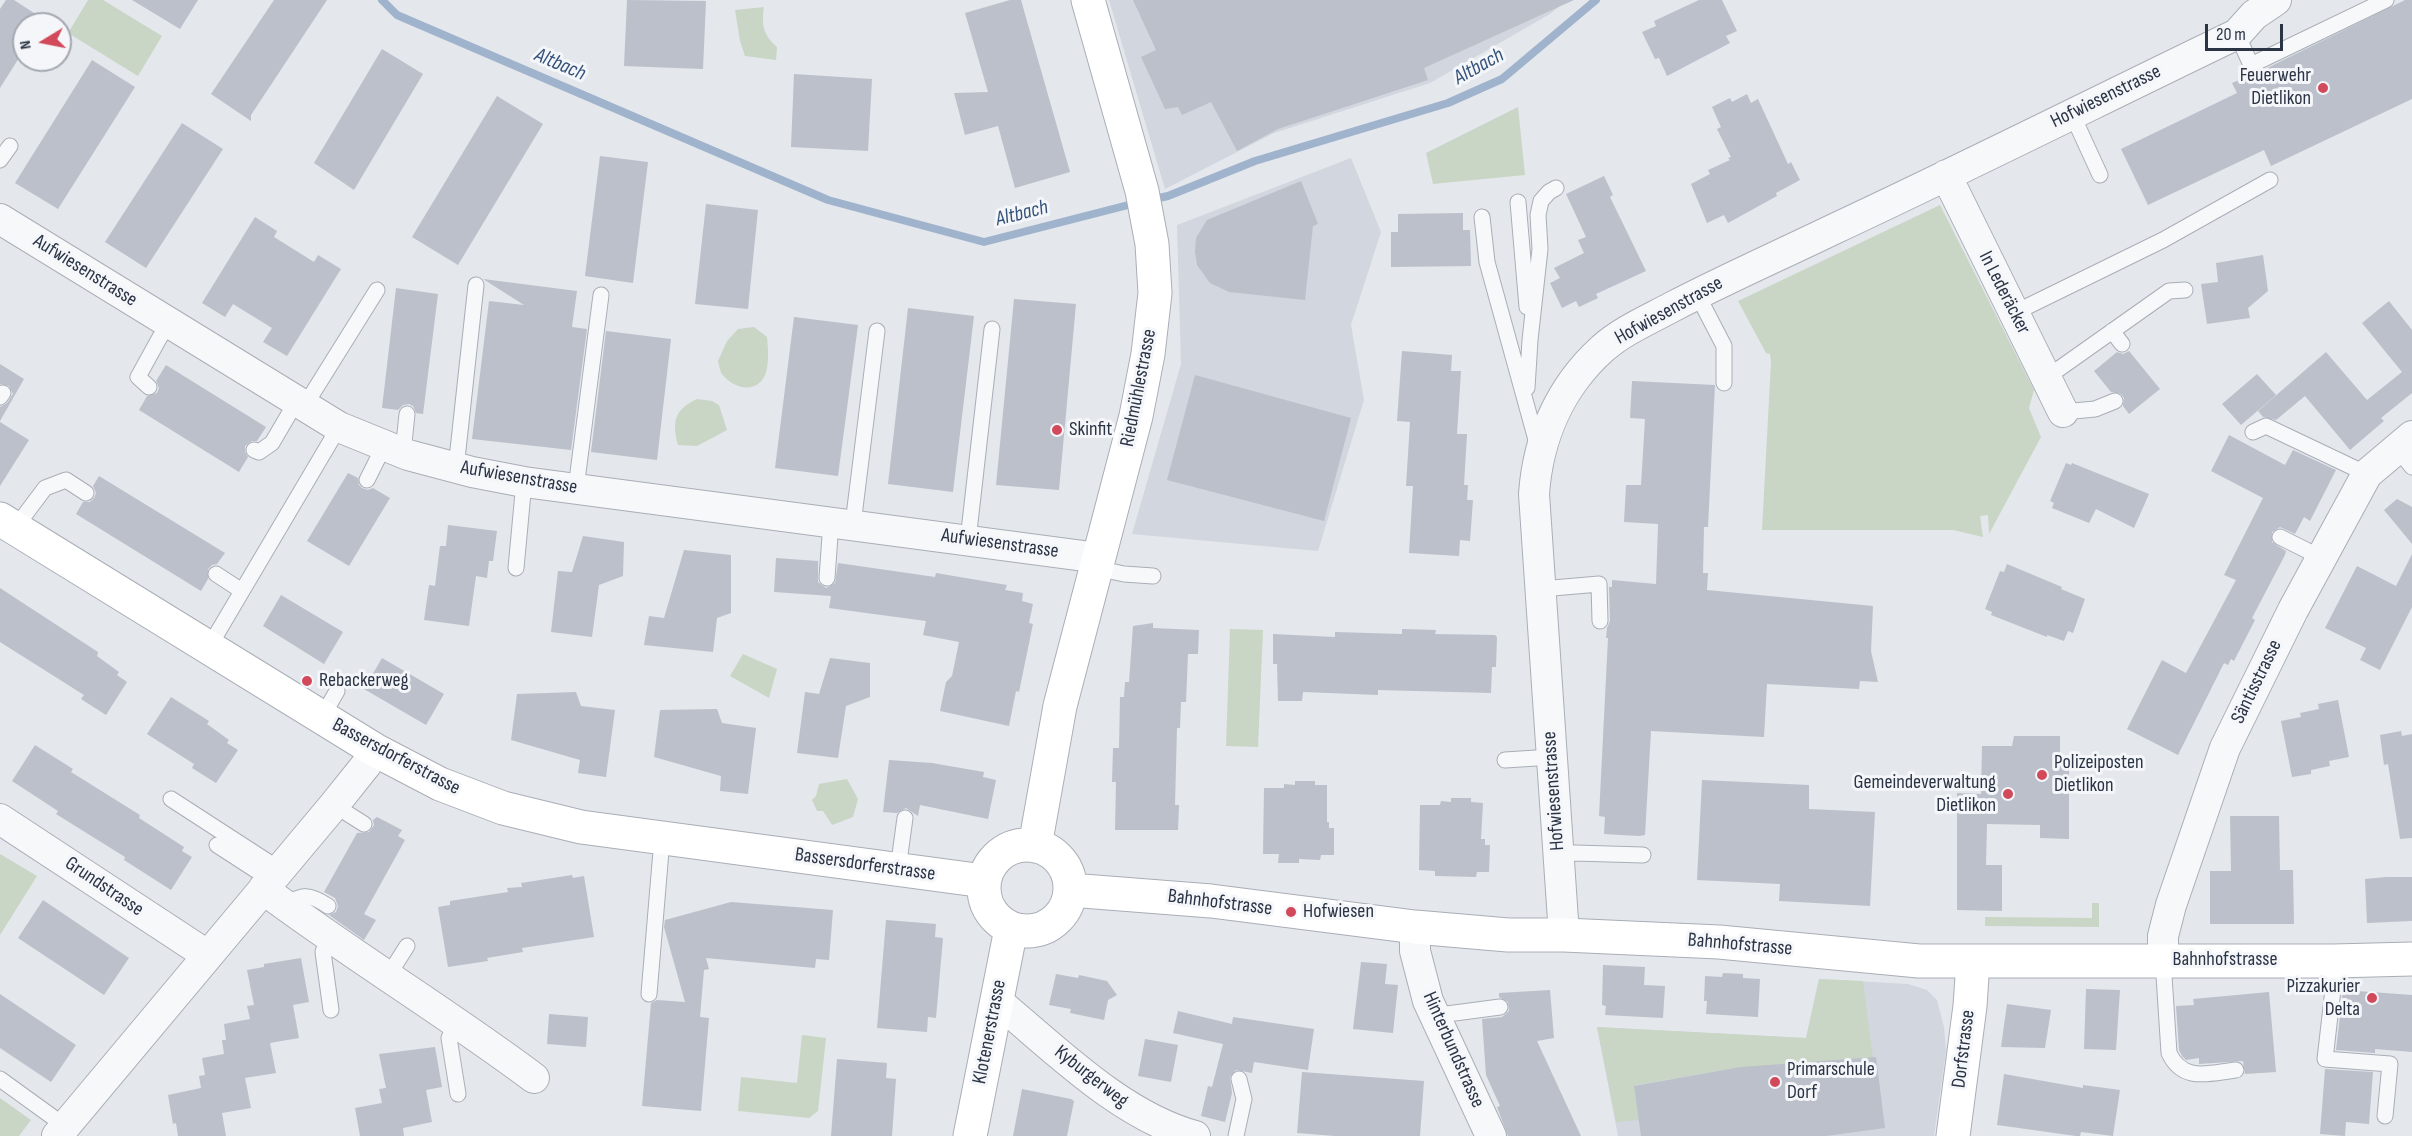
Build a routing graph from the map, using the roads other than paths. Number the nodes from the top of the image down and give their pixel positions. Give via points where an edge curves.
1 (1088, 0) edge
2 (2276, 0) edge
3 (2386, 0) edge
4 (2237, 34) junction
5 (2072, 114) junction
6 (10, 146) dead end
7 (0, 160) edge
8 (1946, 175) junction
9 (2100, 175) dead end
10 (2270, 180) dead end
11 (1556, 188) dead end
12 (1518, 202) dead end
13 (1482, 217) dead end
14 (0, 219) edge
15 (476, 285) dead end
16 (377, 290) dead end
17 (2185, 290) dead end
18 (1697, 294) junction
19 (601, 295) dead end
20 (2014, 313) junction
21 (170, 324) junction
22 (992, 329) dead end
23 (877, 331) dead end
24 (2112, 331) junction
25 (1530, 340) junction
26 (2122, 344) dead end
27 (2046, 378) junction
28 (1724, 383) dead end
29 (149, 387) dead end
30 (2115, 401) dead end
31 (1527, 403) junction
32 (300, 405) junction
33 (2063, 412) joint
34 (407, 414) dead end
35 (339, 427) junction
36 (2253, 432) dead end
37 (394, 449) junction
38 (254, 450) dead end
39 (2407, 451) edge
40 (1539, 453) junction
41 (456, 468) junction
42 (2367, 474) junction
43 (367, 480) dead end
44 (524, 482) junction
45 (576, 488) junction
46 (86, 493) dead end
47 (7, 523) edge
48 (842, 523) junction
49 (2280, 537) dead end
50 (968, 540) junction
51 (2322, 558) junction
52 (1098, 563) junction
53 (516, 568) dead end
54 (216, 574) dead end
55 (1153, 576) dead end
56 (827, 578) dead end
57 (1541, 589) junction
58 (242, 591) junction
59 (1600, 621) dead end
60 (209, 647) junction
61 (375, 750) junction
62 (1552, 757) junction
63 (1505, 760) dead end
64 (171, 799) dead end
65 (334, 805) junction
66 (905, 818) dead end
67 (0, 819) edge
68 (364, 825) dead end
69 (662, 839) junction
70 (217, 845) dead end
71 (1035, 846) junction
72 (1559, 855) junction
73 (1643, 855) dead end
74 (898, 869) junction
75 (984, 881) junction
76 (274, 886) junction
77 (1070, 890) junction
78 (328, 906) dead end
79 (1415, 927) junction
80 (1011, 929) junction
81 (1564, 935) junction
82 (328, 937) junction
83 (407, 946) dead end
84 (207, 956) junction
85 (2412, 959) edge
86 (2163, 960) junction
87 (2334, 961) junction
88 (1973, 962) junction
89 (388, 976) junction
90 (649, 994) dead end
91 (997, 1001) junction
92 (1500, 1007) dead end
93 (331, 1011) dead end
94 (1437, 1020) junction
95 (456, 1023) junction
96 (2236, 1070) dead end
97 (534, 1078) dead end
98 (0, 1079) edge
99 (1239, 1079) dead end
100 (458, 1094) dead end
101 (2385, 1116) dead end
102 (61, 1131) edge
103 (1180, 1134) edge
104 (970, 1136) edge
105 (1236, 1136) edge
106 (1491, 1136) edge
107 (1953, 1136) edge

1 - 52 street, Riedmühlestrasse via 1142,191 1155,276 1152,331 1136,416
2 - 4 street, Hofwiesenstrasse via 2254,15
3 - 4 lane via 2251,64
4 - 5 street, Hofwiesenstrasse
5 - 8 street, Hofwiesenstrasse
5 - 9 lane
6 - 7 lane
8 - 18 street, Hofwiesenstrasse
8 - 20 street, In Lederäcker
10 - 20 lane via 2163,240
11 - 25 lane via 1541,201 1538,215 1540,249
12 - 25 lane
13 - 31 lane via 1487,262
14 - 21 street, Aufwiesenstrasse
15 - 41 lane
16 - 32 lane
17 - 24 lane via 2169,291
18 - 28 lane via 1724,346
18 - 40 street, Hofwiesenstrasse via 1626,332 1590,361 1564,396
19 - 45 lane
20 - 27 street, In Lederäcker
21 - 29 lane via 138,377
21 - 32 street, Aufwiesenstrasse
22 - 50 lane
23 - 48 lane
24 - 26 lane
24 - 27 lane
25 - 31 lane
27 - 33 street, In Lederäcker
30 - 33 lane via 2095,409
31 - 40 lane
32 - 35 street, Aufwiesenstrasse
32 - 38 lane via 272,443 259,452
34 - 37 lane
35 - 37 street, Aufwiesenstrasse
35 - 58 lane
36 - 42 lane via 2266,426
37 - 41 street, Aufwiesenstrasse
37 - 43 lane
39 - 42 street, Säntisstrasse
40 - 57 street, Hofwiesenstrasse via 1534,494
41 - 44 street, Aufwiesenstrasse
42 - 51 street, Säntisstrasse
44 - 45 street, Aufwiesenstrasse
44 - 53 lane
45 - 48 street, Aufwiesenstrasse
46 - 47 lane via 66,480 45,488
47 - 60 street, Bassersdorferstrasse
48 - 50 street, Aufwiesenstrasse
48 - 56 lane
49 - 51 lane
50 - 52 street, Aufwiesenstrasse
51 - 86 street, Säntisstrasse via 2225,748 2171,905 2163,936
52 - 55 lane via 1124,574
52 - 71 street, Riedmühlestrasse via 1060,706
54 - 58 lane
57 - 59 lane via 1599,584
57 - 62 street, Hofwiesenstrasse
58 - 60 lane
60 - 61 street, Bassersdorferstrasse via 330,704
61 - 65 street
61 - 69 street, Bassersdorferstrasse via 440,784 503,808 581,827
62 - 63 lane
62 - 72 street, Hofwiesenstrasse
64 - 76 lane
65 - 68 lane
65 - 76 street
66 - 74 lane
67 - 84 street, Grundstrasse
69 - 74 street, Bassersdorferstrasse
69 - 90 lane
70 - 76 lane
71 - 75 street via 1008,849 988,868
71 - 77 street via 1057,857 1069,878
72 - 73 lane
72 - 81 street, Hofwiesenstrasse
74 - 75 street, Bassersdorferstrasse
75 - 80 street via 989,909
76 - 78 lane via 298,896 316,897
76 - 82 street
76 - 84 street
77 - 79 street, Bahnhofstrasse via 1211,901
77 - 80 street via 1064,910 1050,925 1024,932
79 - 81 street, Bahnhofstrasse via 1508,935
79 - 94 street, Hinterbundstrasse via 1415,951
80 - 91 street, Klotenerstrasse
81 - 88 street, Bahnhofstrasse via 1719,942
82 - 89 street
82 - 93 lane via 323,952
83 - 89 lane
84 - 102 street
85 - 87 street, Bahnhofstrasse
86 - 87 street, Bahnhofstrasse
86 - 88 street, Bahnhofstrasse
86 - 96 lane via 2169,1053 2174,1064 2195,1074
87 - 101 lane via 2325,1059 2390,1064
88 - 107 street, Dorfstrasse
89 - 95 street
91 - 103 street, Kyburgerweg via 1108,1092
91 - 104 street, Klotenerstrasse
92 - 94 lane via 1448,1014
94 - 106 street, Hinterbundstrasse
95 - 97 street
95 - 100 lane via 449,1038
98 - 102 lane
99 - 105 lane via 1244,1100

